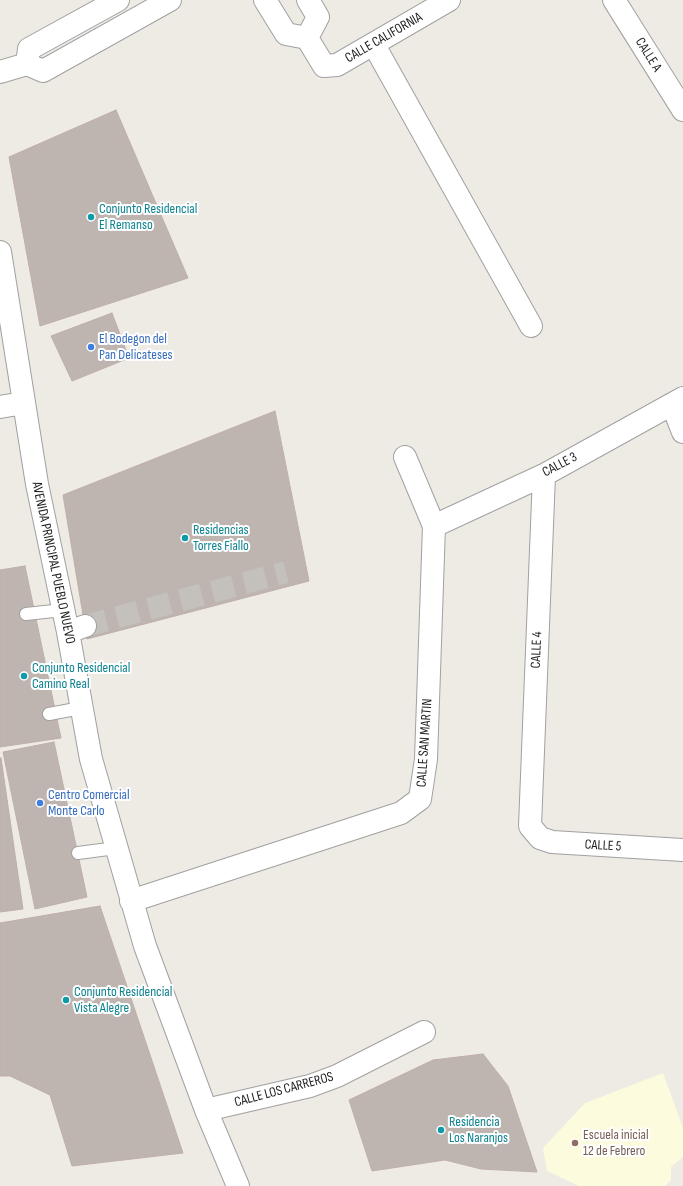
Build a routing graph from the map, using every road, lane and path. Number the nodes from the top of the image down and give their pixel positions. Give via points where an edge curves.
1 (118, 0) edge
2 (170, 0) edge
3 (265, 0) edge
4 (308, 0) edge
5 (449, 0) edge
6 (614, 0) edge
7 (307, 38) junction
8 (374, 45) junction
9 (28, 64) junction
10 (0, 72) edge
11 (683, 110) edge
12 (0, 252) edge
13 (531, 326) dead end
14 (8, 357) edge
15 (677, 401) edge
16 (24, 403) junction
17 (0, 407) edge
18 (683, 432) edge
19 (405, 457) dead end
20 (544, 474) junction
21 (434, 526) junction
22 (63, 610) junction
23 (26, 614) dead end
24 (81, 708) junction
25 (50, 714) dead end
26 (530, 826) joint
27 (116, 848) junction
28 (683, 850) edge
29 (78, 853) dead end
30 (131, 901) junction
31 (424, 1032) dead end
32 (206, 1110) junction
33 (238, 1186) edge

1 - 9 street via 29,49
2 - 9 street via 43,70
3 - 7 street via 286,34
4 - 7 street via 318,17
5 - 8 street, CALLE CALIFORNIA
6 - 11 street, CALLE A
7 - 8 street, CALLE CALIFORNIA via 324,66 337,65
8 - 13 street
9 - 10 street
12 - 14 street, AVENIDA PRINCIPAL PUEBLO NUEVO
14 - 16 street, AVENIDA PRINCIPAL PUEBLO NUEVO
15 - 18 street
15 - 20 street, CALLE 3
16 - 17 street
16 - 22 street, AVENIDA PRINCIPAL PUEBLO NUEVO via 37,484
19 - 21 street, CALLE SAN MARTIN
20 - 21 street, CALLE 3
20 - 26 street, CALLE 4
21 - 30 street, CALLE SAN MARTIN via 427,744 420,799 401,813
22 - 23 lane
22 - 24 street, AVENIDA PRINCIPAL PUEBLO NUEVO via 76,629
24 - 25 lane
24 - 27 street, AVENIDA PRINCIPAL PUEBLO NUEVO via 91,759
26 - 28 street, CALLE 5 via 540,838 552,842
27 - 29 lane
27 - 30 street, AVENIDA PRINCIPAL PUEBLO NUEVO
30 - 32 street, AVENIDA PRINCIPAL PUEBLO NUEVO via 145,946
31 - 32 street, CALLE LOS CARREROS via 337,1076 310,1086
32 - 33 street, AVENIDA PRINCIPAL PUEBLO NUEVO

